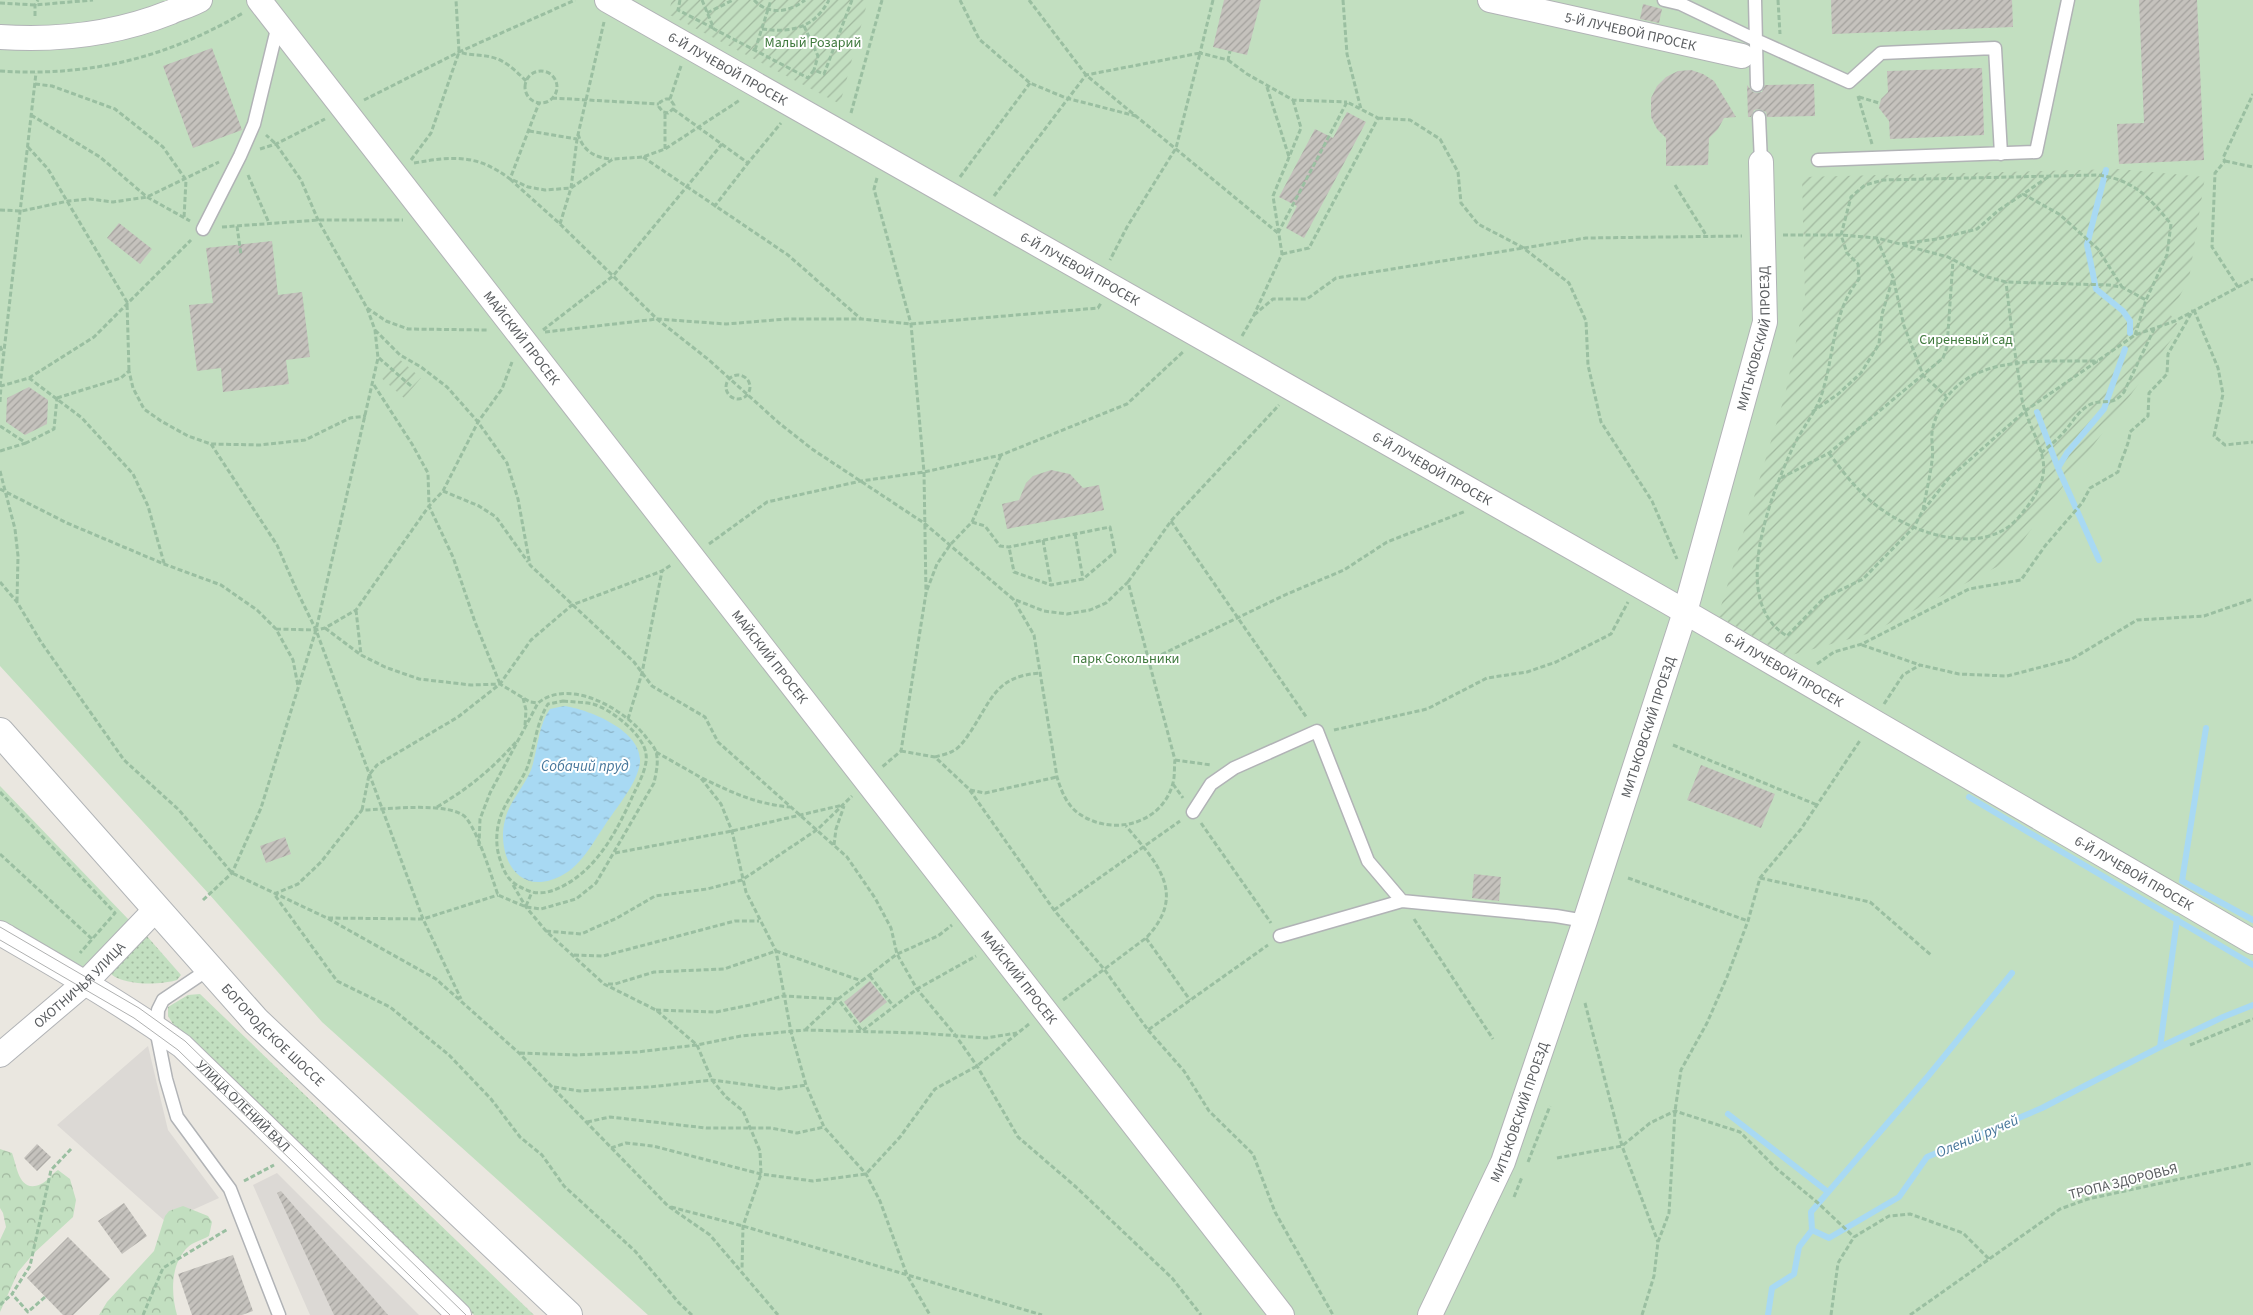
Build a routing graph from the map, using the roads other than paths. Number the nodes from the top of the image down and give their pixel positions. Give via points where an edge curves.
1 (200, 0) edge
2 (1490, 0) edge
3 (1664, 0) edge
4 (1755, 0) edge
5 (2068, 0) edge
6 (260, 2) edge
7 (606, 10) edge
8 (278, 25) junction
9 (0, 37) edge
10 (1749, 48) junction
11 (1757, 85) dead end
12 (1759, 117) dead end
13 (2000, 154) junction
14 (1818, 160) dead end
15 (1761, 162) joint
16 (203, 229) road end
17 (1685, 612) junction
18 (0, 732) edge
19 (1193, 812) road end
20 (1402, 901) junction
21 (156, 909) junction
22 (1585, 922) junction
23 (0, 933) edge
24 (1280, 936) road end
25 (2253, 942) edge
26 (209, 969) junction
27 (86, 982) junction
28 (156, 1028) junction
29 (0, 1056) edge
30 (279, 1315) edge
31 (459, 1315) edge
32 (568, 1315) edge
33 (1282, 1315) edge
34 (1430, 1315) edge

1 - 9 street via 145,22 91,35 35,39
2 - 10 street, 5-Й ЛУЧЕВОЙ ПРОСЕК
3 - 10 lane via 1681,4
4 - 10 lane
5 - 13 lane via 2036,152
6 - 8 street, МАЙСКИЙ ПРОСЕК
7 - 17 street, 6-Й ЛУЧЕВОЙ ПРОСЕК via 884,157
8 - 16 lane via 254,124
8 - 33 street, МАЙСКИЙ ПРОСЕК
10 - 11 lane
10 - 13 lane via 1780,51 1849,82 1881,53 1995,48
12 - 15 lane, МИТЬКОВСКИЙ ПРОЕЗД
13 - 14 lane
15 - 17 street, МИТЬКОВСКИЙ ПРОЕЗД via 1765,322
17 - 22 street, МИТЬКОВСКИЙ ПРОЕЗД
17 - 25 street, 6-Й ЛУЧЕВОЙ ПРОСЕК
18 - 21 main road, БОГОРОДСКОЕ ШОССЕ
19 - 20 lane via 1211,784 1234,768 1317,731 1368,862
20 - 22 lane via 1556,916
20 - 24 lane
21 - 26 main road, БОГОРОДСКОЕ ШОССЕ
21 - 27 street, ОХОТНИЧЬЯ УЛИЦА
22 - 34 street, МИТЬКОВСКИЙ ПРОЕЗД via 1503,1162
23 - 27 street, УЛИЦА ОЛЕНИЙ ВАЛ
26 - 28 lane via 163,1000
26 - 32 main road, БОГОРОДСКОЕ ШОССЕ via 256,1021
27 - 28 street, УЛИЦА ОЛЕНИЙ ВАЛ
27 - 29 street, ОХОТНИЧЬЯ УЛИЦА
28 - 30 lane via 177,1117 230,1189
28 - 31 street, УЛИЦА ОЛЕНИЙ ВАЛ via 182,1046

